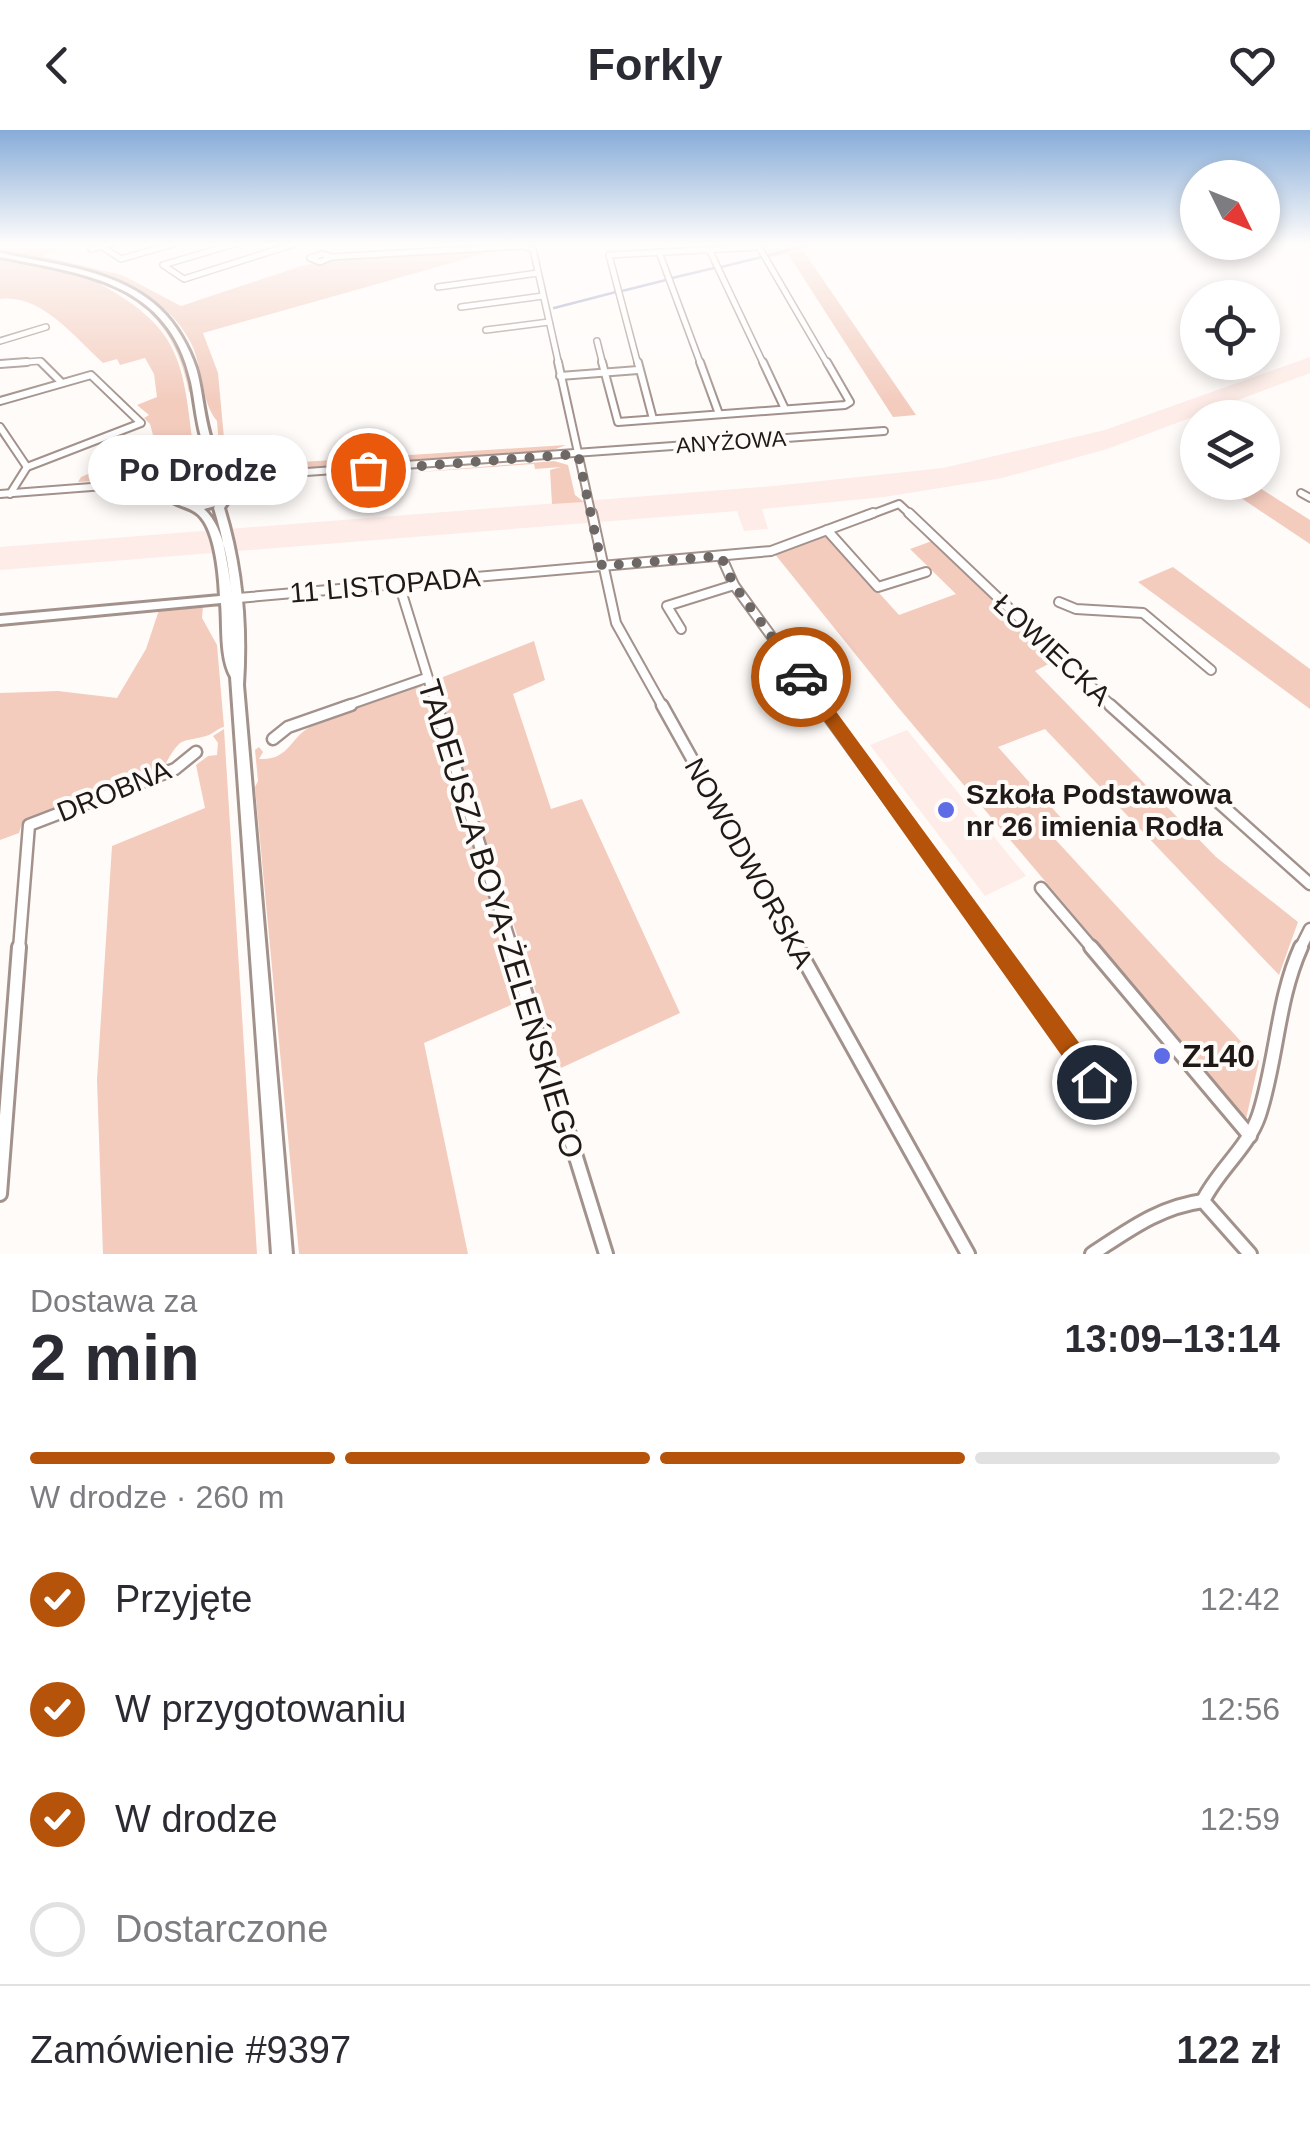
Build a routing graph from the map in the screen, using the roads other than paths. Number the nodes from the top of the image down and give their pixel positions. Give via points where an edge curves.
1 (135, 296) edge
2 (540, 296) edge
3 (543, 296) edge
4 (620, 296) edge
5 (676, 296) edge
6 (732, 296) edge
7 (788, 296) edge
8 (461, 307) dead end
9 (549, 322) junction
10 (46, 327) dead end
11 (486, 330) dead end
12 (597, 340) dead end
13 (0, 342) edge
14 (0, 364) edge
15 (638, 370) junction
16 (606, 372) junction
17 (560, 376) junction
18 (62, 383) junction
19 (0, 401) edge
20 (785, 409) junction
21 (720, 414) junction
22 (653, 419) junction
23 (0, 426) edge
24 (884, 430) dead end
25 (208, 450) junction
26 (578, 454) junction
27 (27, 467) junction
28 (196, 474) junction
29 (229, 474) junction
30 (297, 474) junction
31 (183, 480) junction
32 (90, 488) junction
33 (230, 493) junction
34 (1301, 493) dead end
35 (0, 494) edge
36 (10, 494) junction
37 (171, 496) junction
38 (1310, 498) edge
39 (196, 507) junction
40 (827, 530) junction
41 (771, 551) joint
42 (721, 556) junction
43 (602, 566) junction
44 (926, 572) dead end
45 (399, 584) junction
46 (734, 585) junction
47 (232, 599) junction
48 (1058, 602) dead end
49 (0, 620) edge
50 (681, 630) dead end
51 (1210, 670) dead end
52 (426, 678) junction
53 (273, 739) dead end
54 (196, 752) dead end
55 (1310, 884) edge
56 (1041, 888) dead end
57 (1310, 929) edge
58 (1100, 1089) dead end
59 (1250, 1136) junction
60 (0, 1194) edge
61 (1203, 1202) junction
62 (282, 1254) edge
63 (606, 1254) edge
64 (968, 1254) edge
65 (1092, 1254) edge
66 (1250, 1254) edge

1 - 25 main road via 169,320 192,361
2 - 8 street
3 - 9 street, NOWODWORSKA
4 - 15 street
5 - 21 street
6 - 20 street
7 - 20 street via 850,402
9 - 11 street
9 - 17 street, NOWODWORSKA
10 - 13 street
12 - 16 street
14 - 18 street via 40,361
15 - 16 street
15 - 22 street
16 - 17 street
16 - 22 street via 616,421
17 - 26 street, NOWODWORSKA
18 - 19 street
18 - 27 street via 94,376 141,423
20 - 21 street
21 - 22 street
23 - 27 street
24 - 26 street, ANYŻOWA
25 - 28 main road
25 - 29 main road
26 - 30 street
26 - 43 street, NOWODWORSKA
27 - 36 street
28 - 29 main road
28 - 31 main road
29 - 30 street
29 - 33 main road
30 - 33 street
31 - 32 street
31 - 37 main road
32 - 36 street
32 - 37 street via 162,489
33 - 39 main road
33 - 47 main road via 218,508 234,554
34 - 38 street
35 - 36 street
37 - 39 main road
39 - 47 main road via 206,514
40 - 41 street, ŁOWIECKA
40 - 44 street via 878,587
40 - 55 street, ŁOWIECKA via 899,504
41 - 42 street, 11 LISTOPADA
42 - 43 street, 11 LISTOPADA
42 - 46 street
43 - 45 street, 11 LISTOPADA
43 - 64 street, NOWODWORSKA via 622,636
45 - 47 street, 11 LISTOPADA
45 - 52 street, TADEUSZA BOYA-ŻELEŃSKIEGO
46 - 50 street via 666,606
46 - 58 street
47 - 49 main road, 11 LISTOPADA
47 - 62 main road via 228,648 237,685
48 - 51 street via 1142,613
52 - 53 street via 288,727
52 - 63 street, TADEUSZA BOYA-ŻELEŃSKIEGO
54 - 60 street, DROBNA via 175,769 28,825
56 - 59 street
57 - 59 street
59 - 61 street via 1211,1182
61 - 65 street via 1149,1216
61 - 66 street

